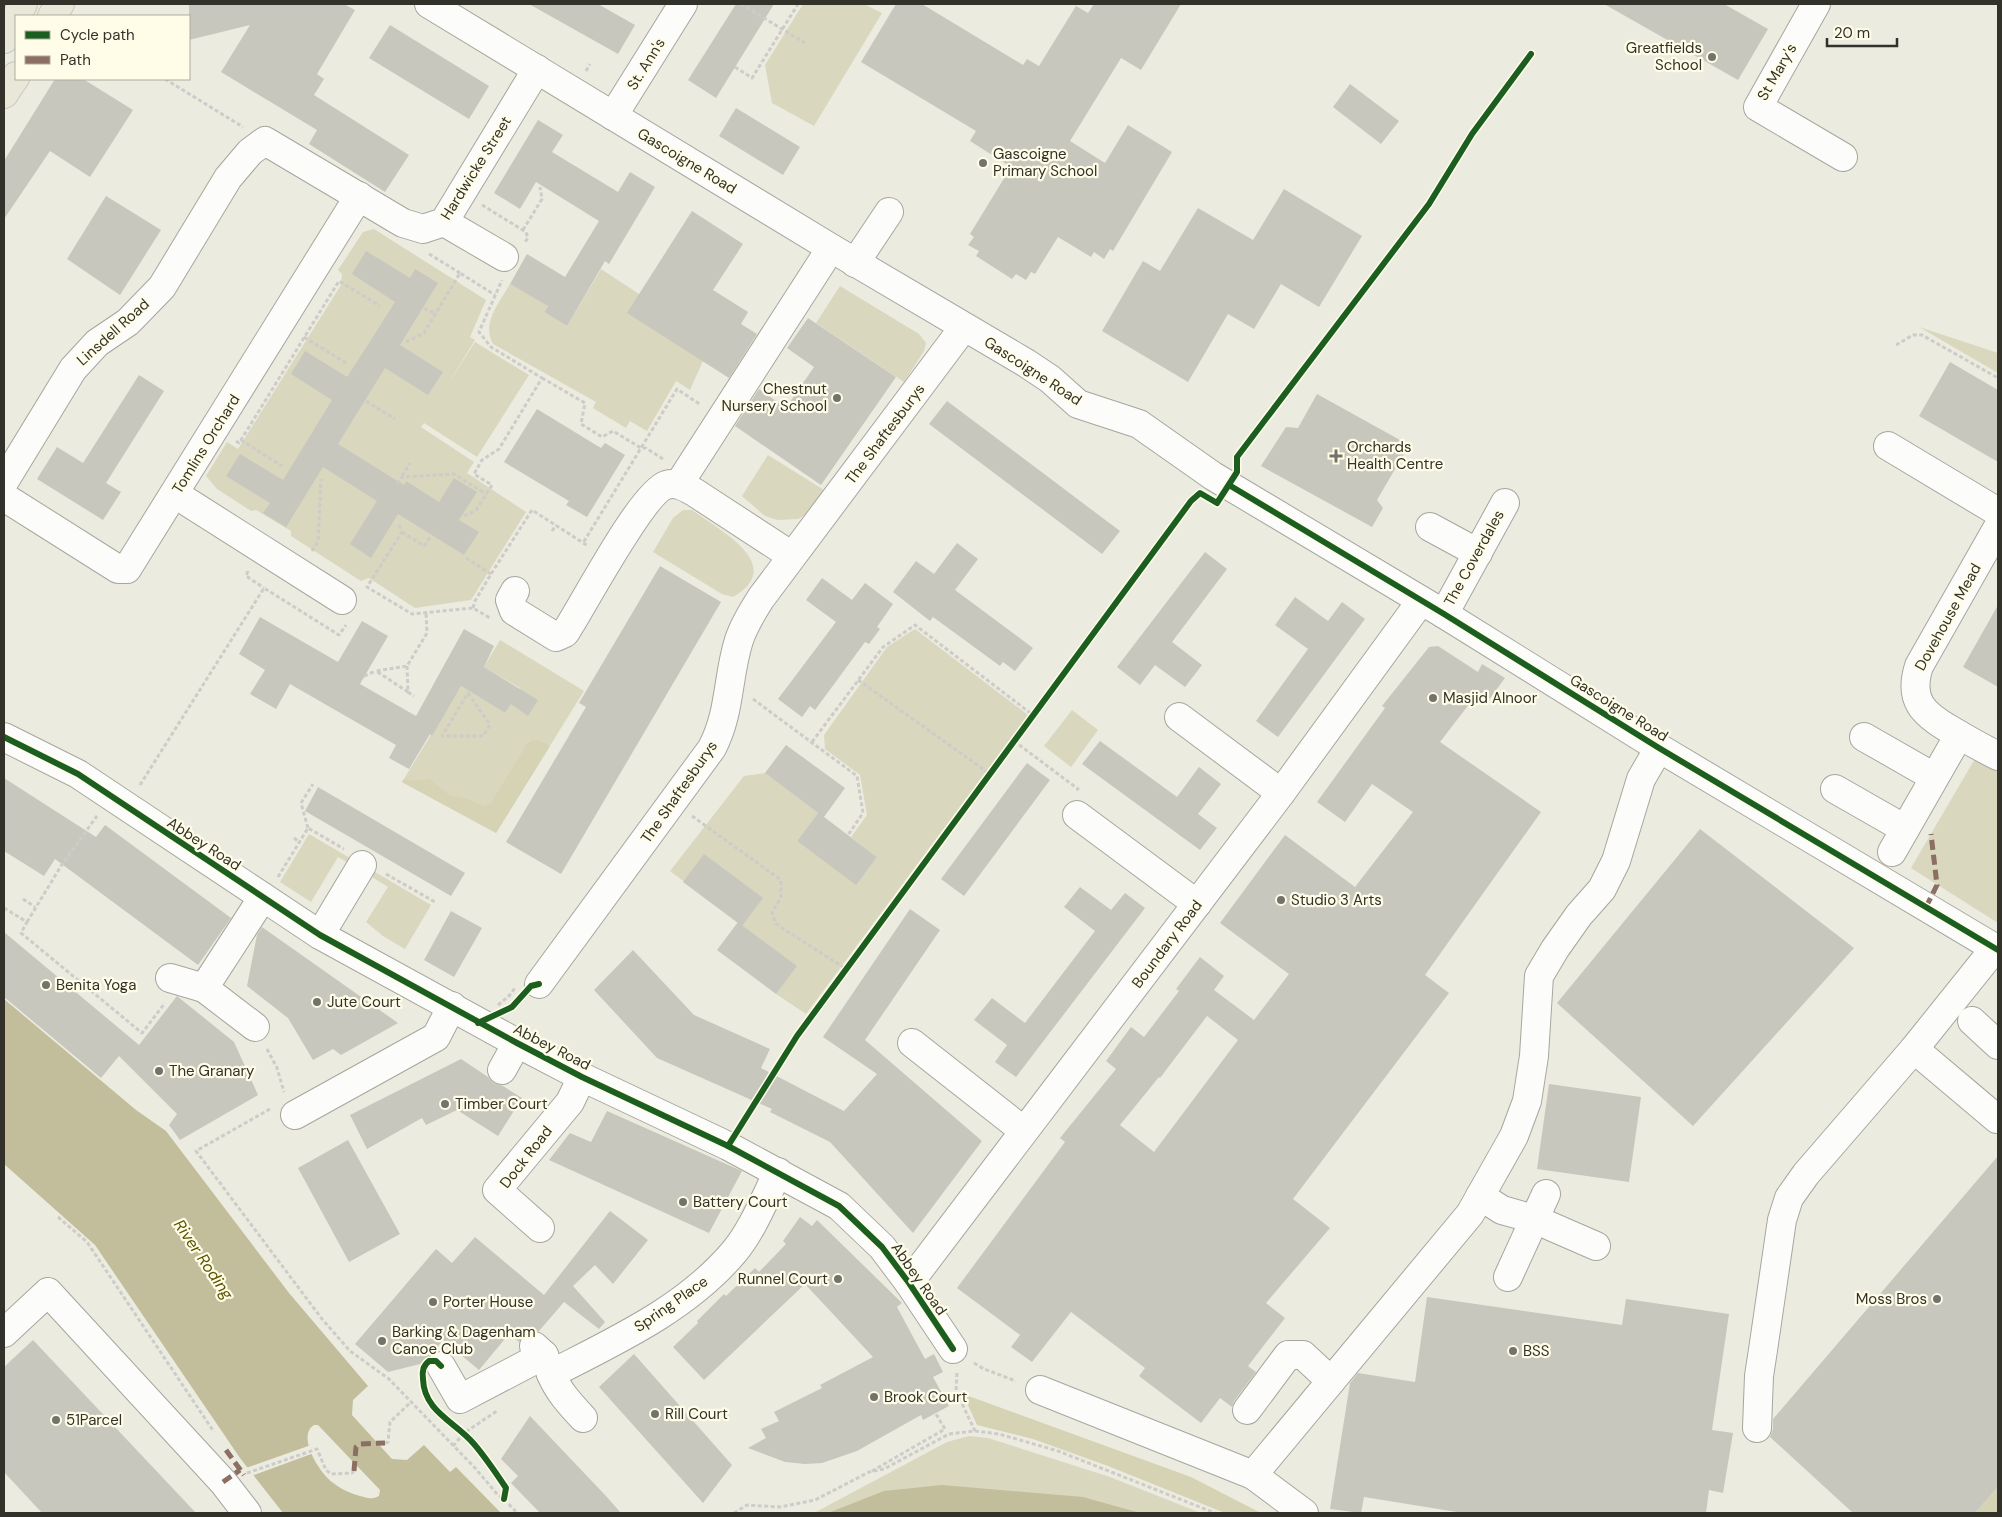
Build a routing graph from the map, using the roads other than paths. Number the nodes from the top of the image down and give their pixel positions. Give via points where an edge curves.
1 (23, 4) edge
2 (60, 4) edge
3 (429, 4) edge
4 (1816, 4) edge
5 (676, 6) edge
6 (17, 15) edge
7 (53, 15) edge
8 (15, 19) edge
9 (4, 39) edge
10 (537, 69) junction
11 (15, 78) edge
12 (4, 94) edge
13 (614, 116) junction
14 (265, 141) joint
15 (1843, 157) dead end
16 (359, 196) junction
17 (889, 212) dead end
18 (444, 222) junction
19 (831, 248) junction
20 (509, 260) road end
21 (856, 263) junction
22 (964, 327) junction
23 (1888, 446) dead end
24 (682, 478) junction
25 (4, 482) edge
26 (175, 494) junction
27 (4, 497) edge
28 (1505, 503) dead end
29 (1998, 512) edge
30 (1430, 527) dead end
31 (1998, 527) edge
32 (1478, 553) junction
33 (792, 556) junction
34 (354, 600) road end
35 (514, 601) road end
36 (1432, 607) junction
37 (1180, 718) dead end
38 (1959, 735) junction
39 (1864, 737) dead end
40 (5, 741) edge
41 (1659, 748) junction
42 (1998, 756) edge
43 (1934, 778) junction
44 (1835, 789) dead end
45 (1281, 793) junction
46 (1077, 815) road end
47 (1905, 829) junction
48 (1892, 852) dead end
49 (362, 865) dead end
50 (263, 898) junction
51 (1197, 904) junction
52 (320, 935) junction
53 (1997, 949) edge
54 (530, 982) road end
55 (170, 988) road end
56 (204, 988) junction
57 (452, 1006) junction
58 (1972, 1021) dead end
59 (255, 1027) dead end
60 (517, 1043) junction
61 (912, 1043) dead end
62 (1998, 1045) edge
63 (1914, 1049) junction
64 (502, 1070) dead end
65 (582, 1077) junction
66 (286, 1107) road end
67 (1998, 1117) edge
68 (1024, 1131) junction
69 (778, 1172) junction
70 (1546, 1194) dead end
71 (1480, 1196) junction
72 (1534, 1219) junction
73 (540, 1228) dead end
74 (1596, 1246) dead end
75 (1508, 1277) dead end
76 (909, 1283) junction
77 (4, 1333) edge
78 (953, 1349) road end
79 (543, 1358) junction
80 (441, 1366) dead end
81 (1331, 1381) junction
82 (1040, 1390) road end
83 (1247, 1410) dead end
84 (583, 1418) dead end
85 (1757, 1428) dead end
86 (1253, 1474) junction
87 (247, 1513) edge
88 (1304, 1513) edge

1 - 6 main road
2 - 7 main road
3 - 10 street, Gascoigne Road
4 - 15 street, St Mary's via 1758,107
5 - 13 street, St. Ann's
8 - 9 main road
10 - 13 street, Gascoigne Road
10 - 18 street, Hardwicke Street
11 - 12 main road
13 - 19 street, Gascoigne Road
14 - 16 street, Hardwicke Street
14 - 25 street, Linsdell Road via 250,152 228,178 162,287 128,322 98,343 73,369
16 - 18 street, Hardwicke Street via 403,223 423,229
16 - 26 street, Tomlins Orchard
17 - 21 street
18 - 20 street
19 - 21 street, Gascoigne Road
19 - 24 street
21 - 22 street, Gascoigne Road
22 - 33 street, The Shaftesburys
22 - 36 street, Gascoigne Road via 1050,379 1078,404 1139,424 1205,471
23 - 29 street
24 - 33 street via 694,492
24 - 35 street via 653,495 636,514 565,633 556,638
26 - 27 street, Tomlins Orchard via 127,569 118,569
26 - 34 street
28 - 32 street, The Coverdales
30 - 32 street
31 - 38 street, Dovehouse Mead via 1932,642 1914,686 1920,706 1934,720
32 - 36 street, The Coverdales
33 - 54 street, The Shaftesburys via 760,598 746,623 739,642 721,732 712,748
36 - 41 street, Gascoigne Road
36 - 45 street, Boundary Road
37 - 45 street
38 - 42 street, Dovehouse Mead
38 - 43 street
39 - 43 street
40 - 50 street, Abbey Road via 78,774
41 - 53 street, Gascoigne Road
41 - 71 street via 1641,780 1616,861 1602,889 1579,915 1539,976 1534,1056 1527,1101 1514,1136
43 - 47 street
44 - 47 street
45 - 51 street, Boundary Road
46 - 51 street
47 - 48 street
49 - 52 street
50 - 52 street, Abbey Road
50 - 56 street
51 - 68 street, Boundary Road
52 - 57 street, Abbey Road
53 - 63 street
55 - 56 street
56 - 59 street
57 - 60 street, Abbey Road
57 - 66 street via 436,1037
58 - 62 street
60 - 64 street
60 - 65 street, Abbey Road
61 - 68 street
63 - 67 street
63 - 85 street via 1806,1174 1785,1209 1760,1376
65 - 69 street, Abbey Road
65 - 73 street, Dock Road via 570,1102 497,1190
68 - 76 street, Boundary Road
69 - 76 street, Abbey Road via 839,1206 882,1247
69 - 79 street, Spring Place via 735,1251 712,1276 676,1305 618,1340
70 - 72 street
71 - 72 street via 1502,1210
71 - 81 street via 1470,1214
72 - 74 street
72 - 75 street
76 - 78 street, Abbey Road
77 - 87 street via 48,1292 223,1482
79 - 80 street, Spring Place via 460,1399
79 - 84 street via 555,1384
81 - 83 street via 1302,1355 1288,1354
81 - 86 street
82 - 86 street
86 - 88 street

